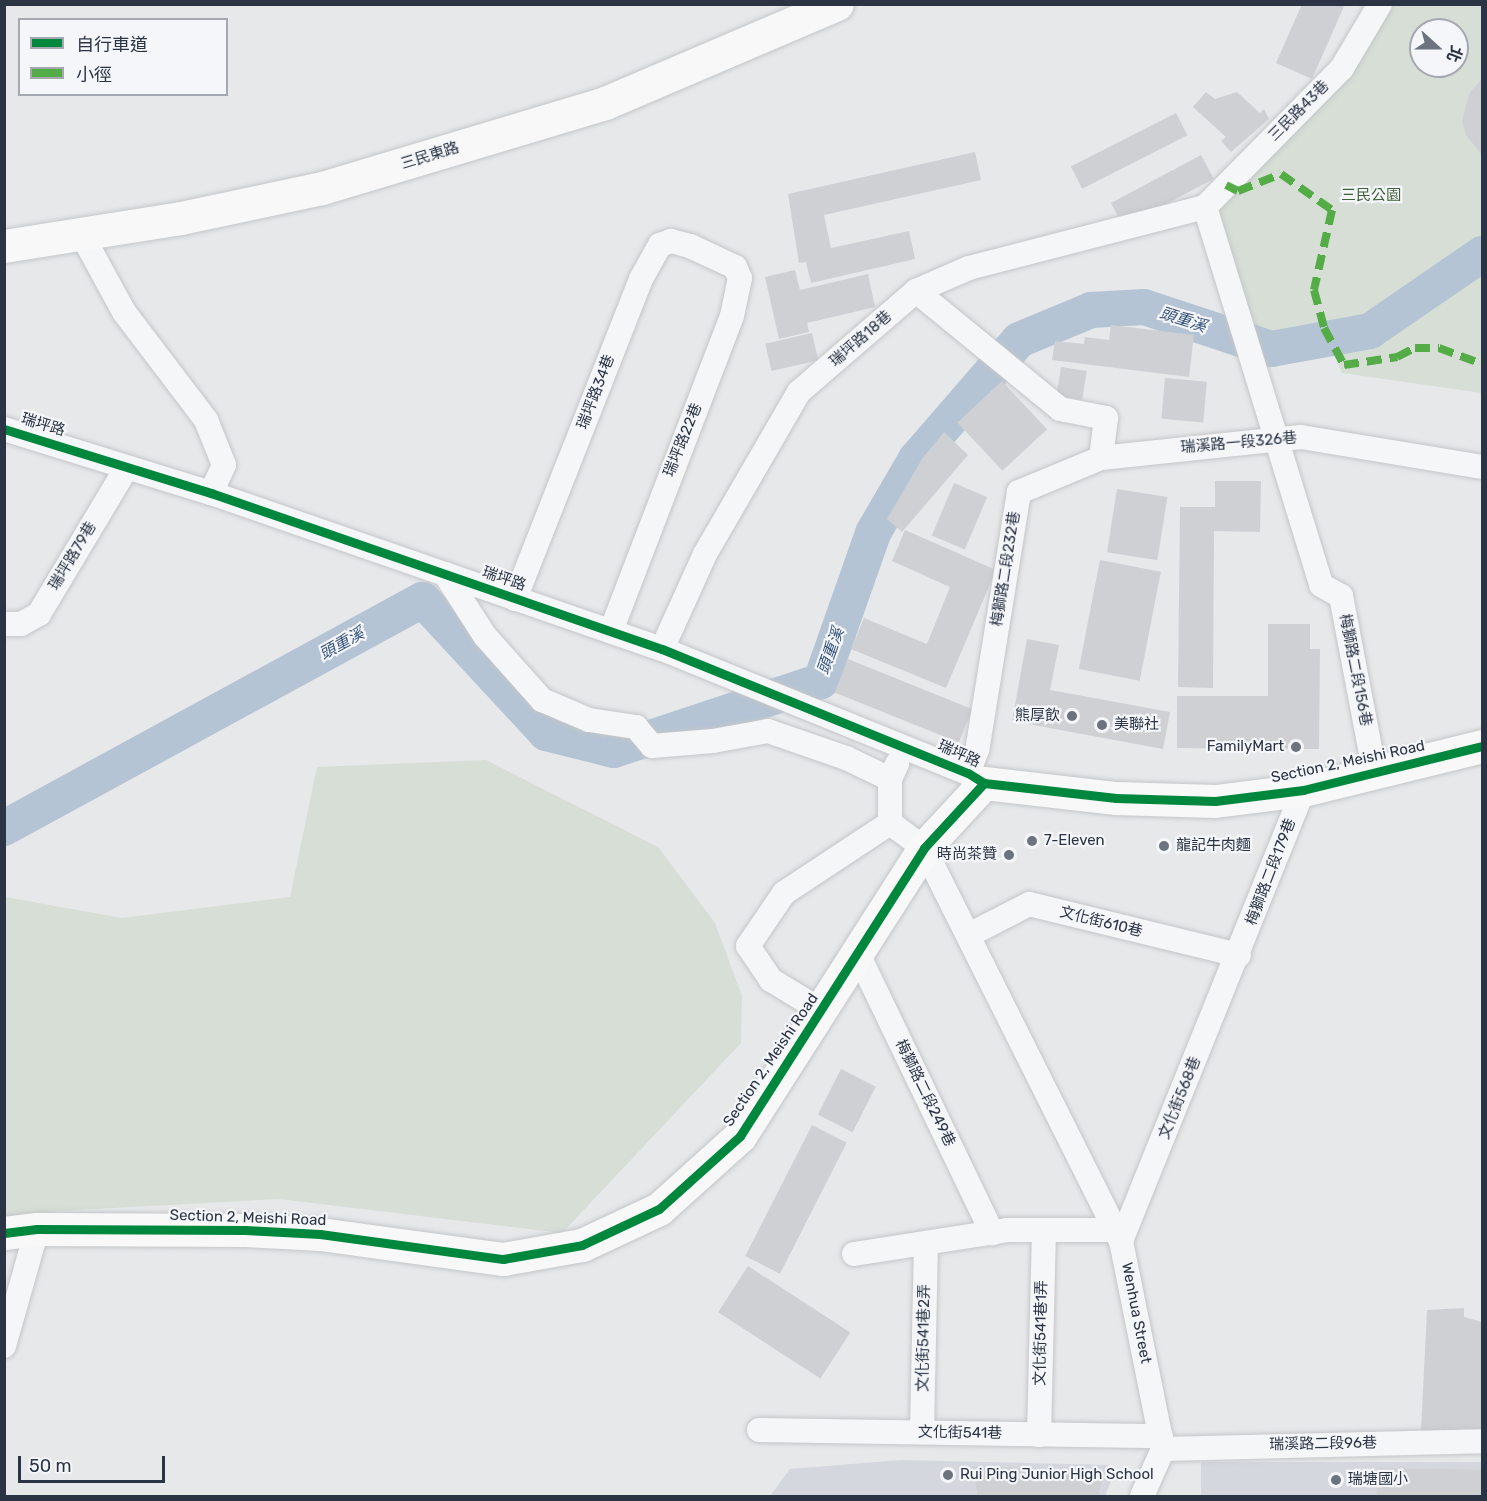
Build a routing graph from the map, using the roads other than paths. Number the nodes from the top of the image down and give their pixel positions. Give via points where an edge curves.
1 (837, 4) edge
2 (1380, 4) edge
3 (1205, 207) junction
4 (82, 235) junction
5 (4, 246) edge
6 (717, 257) joint
7 (916, 291) junction
8 (4, 429) edge
9 (1277, 439) junction
10 (1101, 458) junction
11 (127, 467) junction
12 (1482, 467) edge
13 (211, 493) junction
14 (445, 574) junction
15 (515, 598) junction
16 (4, 624) edge
17 (611, 632) junction
18 (662, 649) junction
19 (1482, 746) edge
20 (905, 747) junction
21 (1376, 774) junction
22 (976, 778) junction
23 (890, 779) junction
24 (1303, 790) junction
25 (890, 823) junction
26 (924, 848) junction
27 (969, 935) junction
28 (858, 954) junction
29 (1239, 955) junction
30 (822, 1011) junction
31 (37, 1229) junction
32 (1044, 1231) junction
33 (4, 1233) edge
34 (992, 1233) junction
35 (1119, 1235) junction
36 (927, 1244) junction
37 (854, 1254) dead end
38 (4, 1346) edge
39 (759, 1430) dead end
40 (922, 1432) junction
41 (1039, 1434) junction
42 (1482, 1441) edge
43 (1162, 1443) junction
44 (1142, 1497) edge

1 - 4 street, 三民東路 via 594,107 322,188
2 - 3 street, 三民路43巷 via 1342,68
3 - 7 street, 瑞坪路18巷 via 969,268
3 - 9 street
4 - 5 street, 三民東路
4 - 13 street via 124,312 206,420 224,465
6 - 15 street, 瑞坪路34巷 via 671,241 660,245 640,279
6 - 17 street, 瑞坪路22巷 via 735,267 740,278 732,316
7 - 10 street via 1060,409 1106,418
7 - 18 street, 瑞坪路18巷 via 799,392 705,554
8 - 11 street, 瑞坪路
9 - 10 street, 瑞溪路一段326巷
9 - 12 street, 瑞溪路一段326巷 via 1301,436
9 - 21 street, 梅獅路二段156巷 via 1321,585 1341,596
10 - 22 street, 梅獅路二段232巷 via 1019,492 977,750
11 - 13 street, 瑞坪路
11 - 16 street, 瑞坪路79巷 via 39,614 21,624
13 - 14 street, 瑞坪路
14 - 15 street, 瑞坪路
14 - 23 street via 485,636 542,700 589,720 636,727 652,746 768,731 846,758
15 - 17 street, 瑞坪路
17 - 18 street, 瑞坪路
18 - 20 street, 瑞坪路
19 - 21 street, Section 2, Meishi Road
20 - 22 street, 瑞坪路
20 - 23 street
21 - 24 street, Section 2, Meishi Road
22 - 24 street, Section 2, Meishi Road via 1116,798 1215,801
22 - 26 street, Section 2, Meishi Road
23 - 25 street
24 - 29 street, 梅獅路二段179巷
25 - 26 street
25 - 30 street via 784,894 748,946 771,981
26 - 27 street, Wenhua Street
26 - 28 street, Section 2, Meishi Road
27 - 29 street, 文化街610巷 via 1029,904
27 - 35 street, Wenhua Street
28 - 30 street, Section 2, Meishi Road
28 - 34 street, 梅獅路二段249巷
29 - 35 street, 文化街568巷
30 - 31 street, Section 2, Meishi Road via 740,1136 659,1209 582,1245 503,1259 320,1234
31 - 33 street, Section 2, Meishi Road
31 - 38 street
32 - 34 street
32 - 35 street
32 - 41 street, 文化街541巷1弄
34 - 36 street
35 - 43 street, Wenhua Street
36 - 37 street
36 - 40 street, 文化街541巷2弄
39 - 40 street, 文化街541巷
40 - 41 street, 文化街541巷
41 - 43 street, 文化街541巷
42 - 43 street, 瑞溪路二段96巷
43 - 44 street

